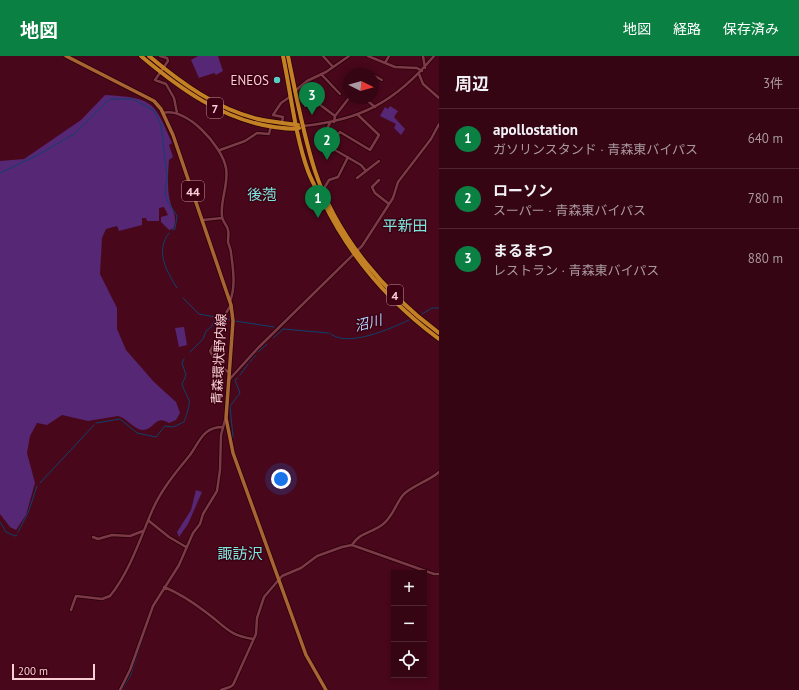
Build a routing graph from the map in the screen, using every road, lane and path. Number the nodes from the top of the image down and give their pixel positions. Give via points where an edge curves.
1 (66, 56) edge
2 (140, 56) edge
3 (149, 56) edge
4 (160, 56) edge
5 (283, 56) edge
6 (288, 56) edge
7 (323, 56) edge
8 (349, 56) edge
9 (368, 56) edge
10 (388, 56) edge
11 (423, 56) edge
12 (434, 56) edge
13 (384, 63) junction
14 (333, 67) junction
15 (163, 68) junction
16 (424, 68) junction
17 (422, 70) junction
18 (160, 72) junction
19 (321, 74) junction
20 (419, 74) junction
21 (379, 78) edge
22 (382, 80) dead end
23 (295, 91) junction
24 (340, 94) dead end
25 (291, 96) junction
26 (439, 98) edge
27 (344, 104) edge
28 (371, 104) edge
29 (305, 106) dead end
30 (375, 107) junction
31 (163, 113) junction
32 (177, 113) junction
33 (358, 115) junction
34 (334, 116) junction
35 (334, 122) junction
36 (282, 123) junction
37 (330, 123) junction
38 (439, 124) edge
39 (271, 126) junction
40 (297, 126) junction
41 (302, 126) junction
42 (332, 138) junction
43 (220, 150) junction
44 (348, 157) junction
45 (379, 161) dead end
46 (366, 171) junction
47 (357, 178) dead end
48 (379, 180) dead end
49 (322, 190) junction
50 (389, 204) junction
51 (222, 218) junction
52 (203, 220) junction
53 (355, 253) junction
54 (231, 303) junction
55 (439, 333) edge
56 (439, 339) edge
57 (228, 372) junction
58 (228, 382) junction
59 (226, 418) junction
60 (223, 427) junction
61 (439, 472) edge
62 (149, 521) junction
63 (143, 531) junction
64 (93, 537) dead end
65 (352, 545) junction
66 (186, 547) junction
67 (439, 574) edge
68 (278, 580) junction
69 (164, 587) junction
70 (71, 610) dead end
71 (253, 639) junction
72 (120, 690) edge
73 (221, 690) edge
74 (326, 690) edge

1 - 31 main road, 青森環状野内線 / 44 via 150,99
2 - 18 highway, 7
3 - 15 highway, 7
4 - 15 street via 168,59
5 - 25 highway, 4
6 - 23 highway, 4
7 - 14 street
8 - 14 street
9 - 13 street
10 - 13 street
11 - 16 street
12 - 16 street
13 - 17 street
14 - 19 street
15 - 18 street
15 - 36 highway, 7 via 198,92 228,108 250,117
16 - 17 street
17 - 20 street
18 - 32 street via 155,80 166,84 174,98
18 - 39 highway, 7 via 216,108 243,119
19 - 23 street
19 - 24 street
20 - 26 street via 423,84
20 - 30 street
21 - 22 street
23 - 41 highway, 4
25 - 36 street via 280,103 273,115 283,117
25 - 40 highway, 4
27 - 34 street
28 - 30 street
29 - 34 street via 319,104
30 - 33 street
31 - 32 street
31 - 52 main road, 青森環状野内線 / 44
32 - 43 street via 191,121
33 - 35 street
33 - 42 street via 379,135 370,150 340,132
34 - 35 street
35 - 37 street
36 - 40 highway, 7
37 - 41 street
37 - 42 street via 322,138
38 - 50 street via 431,139 398,182
39 - 40 highway, 7
39 - 43 street via 269,134 257,133 245,141
40 - 41 highway, 7
40 - 53 highway, 4 via 309,172 333,222
41 - 49 highway, 4
42 - 44 street via 336,150
43 - 51 street via 227,172 222,197
44 - 46 street
44 - 49 street via 338,177 329,180
45 - 46 street
46 - 47 street
48 - 50 street via 372,187 375,193
49 - 53 highway, 4
50 - 53 street
51 - 52 street
51 - 54 street via 228,230 234,273
52 - 54 main road, 青森環状野内線 / 44
53 - 55 highway, 4 via 397,297
53 - 56 highway, 4 via 385,292
53 - 58 street via 258,348
54 - 57 main road, 青森環状野内線 / 44 via 233,321
54 - 57 street via 210,351 217,363
57 - 58 main road, 青森環状野内線 / 44
58 - 59 main road, 青森環状野内線 / 44
59 - 60 street
59 - 68 main road, 青森環状野内線 / 44 via 233,453
60 - 62 street via 203,434 162,493
60 - 66 street via 217,491
61 - 65 street via 404,494 387,521 357,538
62 - 63 street
62 - 66 street
63 - 64 street via 130,536 112,535 100,539
63 - 70 street via 129,566 110,596 102,599 76,596
65 - 67 street
65 - 68 street via 317,556
66 - 69 street via 179,565
68 - 71 street via 264,597
68 - 74 main road, 青森環状野内線 / 44 via 306,655
69 - 71 street via 176,592 208,614 229,632
69 - 72 street via 150,611 130,670
71 - 73 street via 232,686

